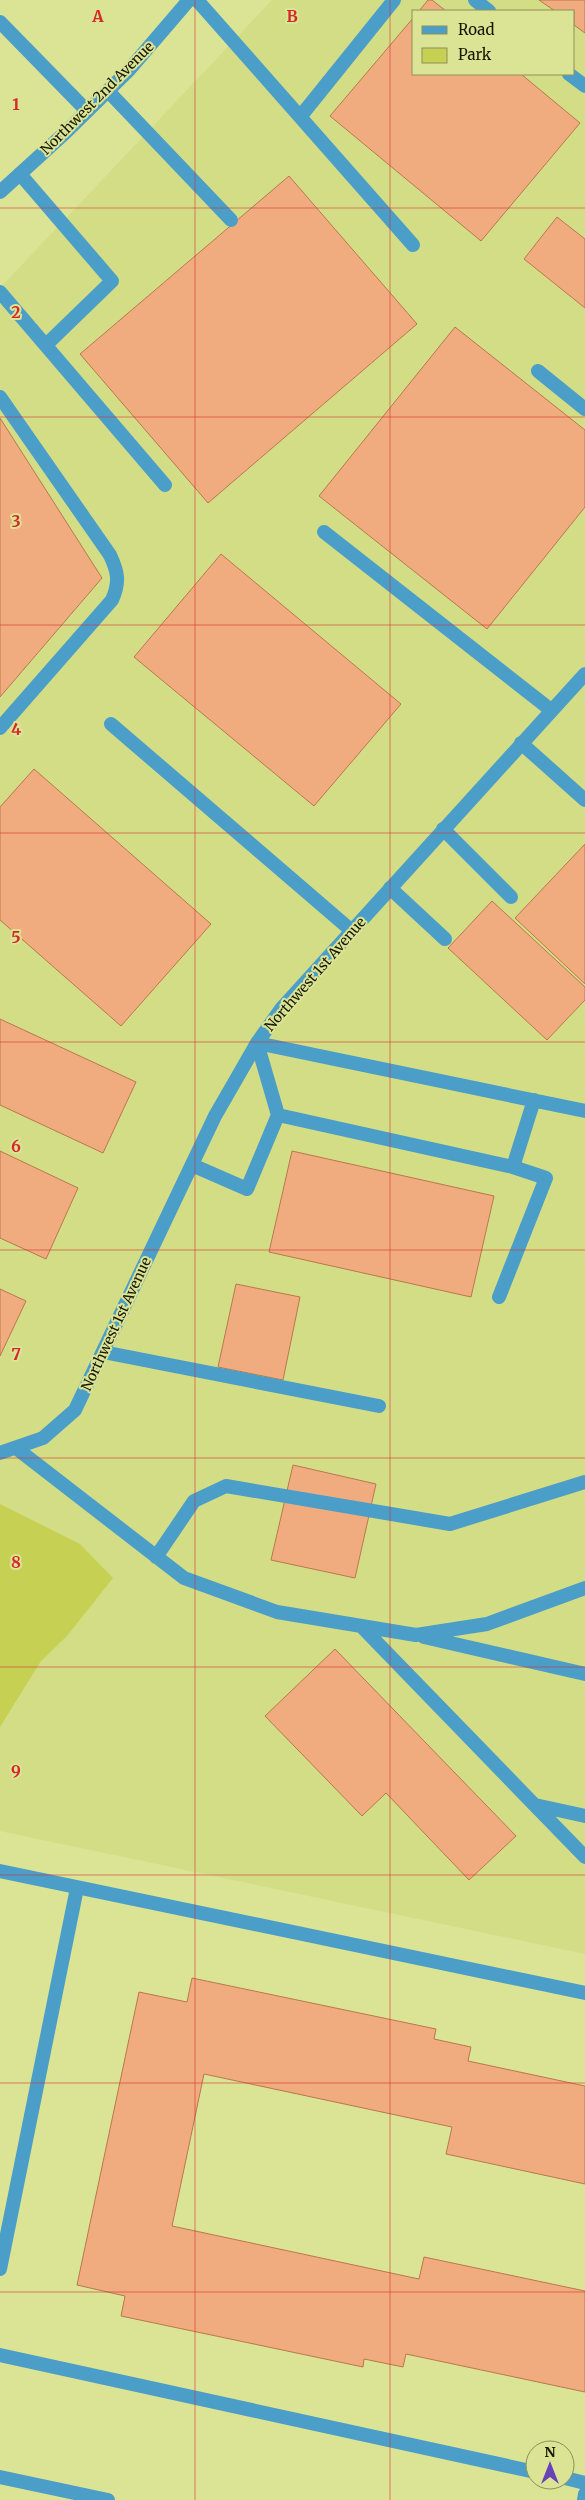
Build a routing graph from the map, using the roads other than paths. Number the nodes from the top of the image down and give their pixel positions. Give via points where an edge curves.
1 (189, 0) edge
2 (197, 0) edge
3 (394, 0) edge
4 (475, 0) edge
5 (488, 10) edge
6 (0, 22) edge
7 (570, 75) edge
8 (585, 86) edge
9 (108, 91) junction
10 (87, 111) junction
11 (300, 117) junction
12 (20, 174) junction
13 (0, 192) edge
14 (231, 220) dead end
15 (413, 245) dead end
16 (0, 292) edge
17 (46, 345) junction
18 (538, 371) dead end
19 (0, 397) edge
20 (585, 409) edge
21 (166, 485) dead end
22 (324, 532) dead end
23 (584, 676) edge
24 (551, 710) junction
25 (111, 724) dead end
26 (0, 728) edge
27 (521, 743) junction
28 (585, 800) edge
29 (443, 829) junction
30 (390, 888) junction
31 (510, 897) dead end
32 (352, 931) junction
33 (445, 939) dead end
34 (257, 1044) junction
35 (534, 1100) junction
36 (585, 1111) edge
37 (278, 1115) junction
38 (192, 1165) junction
39 (513, 1167) junction
40 (499, 1297) dead end
41 (103, 1352) junction
42 (379, 1406) dead end
43 (7, 1452) edge
44 (585, 1482) edge
45 (156, 1557) junction
46 (585, 1588) edge
47 (361, 1626) junction
48 (416, 1635) junction
49 (585, 1674) edge
50 (534, 1805) junction
51 (585, 1816) edge
52 (585, 1857) edge
53 (0, 1871) edge
54 (77, 1888) junction
55 (585, 1993) edge
56 (0, 2269) edge
57 (0, 2356) edge
58 (525, 2470) edge
59 (0, 2477) edge
60 (585, 2494) edge
61 (108, 2500) edge
62 (584, 2500) edge

1 - 9 street, Northwest 2nd Avenue
2 - 11 street
3 - 11 street
4 - 5 street
6 - 10 street
7 - 8 street
9 - 10 street, Northwest 2nd Avenue
9 - 14 street
10 - 12 street, Northwest 2nd Avenue
11 - 15 street
12 - 13 street, Northwest 2nd Avenue
12 - 17 street via 112,281
16 - 17 street
17 - 21 street
18 - 20 street
19 - 26 street via 110,555 118,580 112,600
22 - 24 street
23 - 24 street, Northwest 1st Avenue
24 - 27 street, Northwest 1st Avenue
25 - 32 street
27 - 28 street
27 - 29 street, Northwest 1st Avenue
29 - 30 street, Northwest 1st Avenue
29 - 31 street
30 - 32 street, Northwest 1st Avenue
30 - 33 street
32 - 34 street, Northwest 1st Avenue via 281,1010
34 - 35 street
34 - 37 street
34 - 38 street, Northwest 1st Avenue via 214,1116
35 - 36 street
35 - 39 street
37 - 38 street via 247,1189
37 - 39 street
38 - 41 street, Northwest 1st Avenue
39 - 40 street via 546,1178
41 - 42 street
41 - 43 street, Northwest 1st Avenue via 75,1410 43,1438
43 - 45 street
44 - 45 street via 450,1524 226,1486 194,1501
45 - 47 street via 184,1578 277,1612
46 - 48 street via 487,1624
47 - 48 street
47 - 50 street
48 - 49 street
50 - 51 street
50 - 52 street
53 - 54 street
54 - 55 street
54 - 56 street
57 - 58 street
59 - 61 street
60 - 62 street

